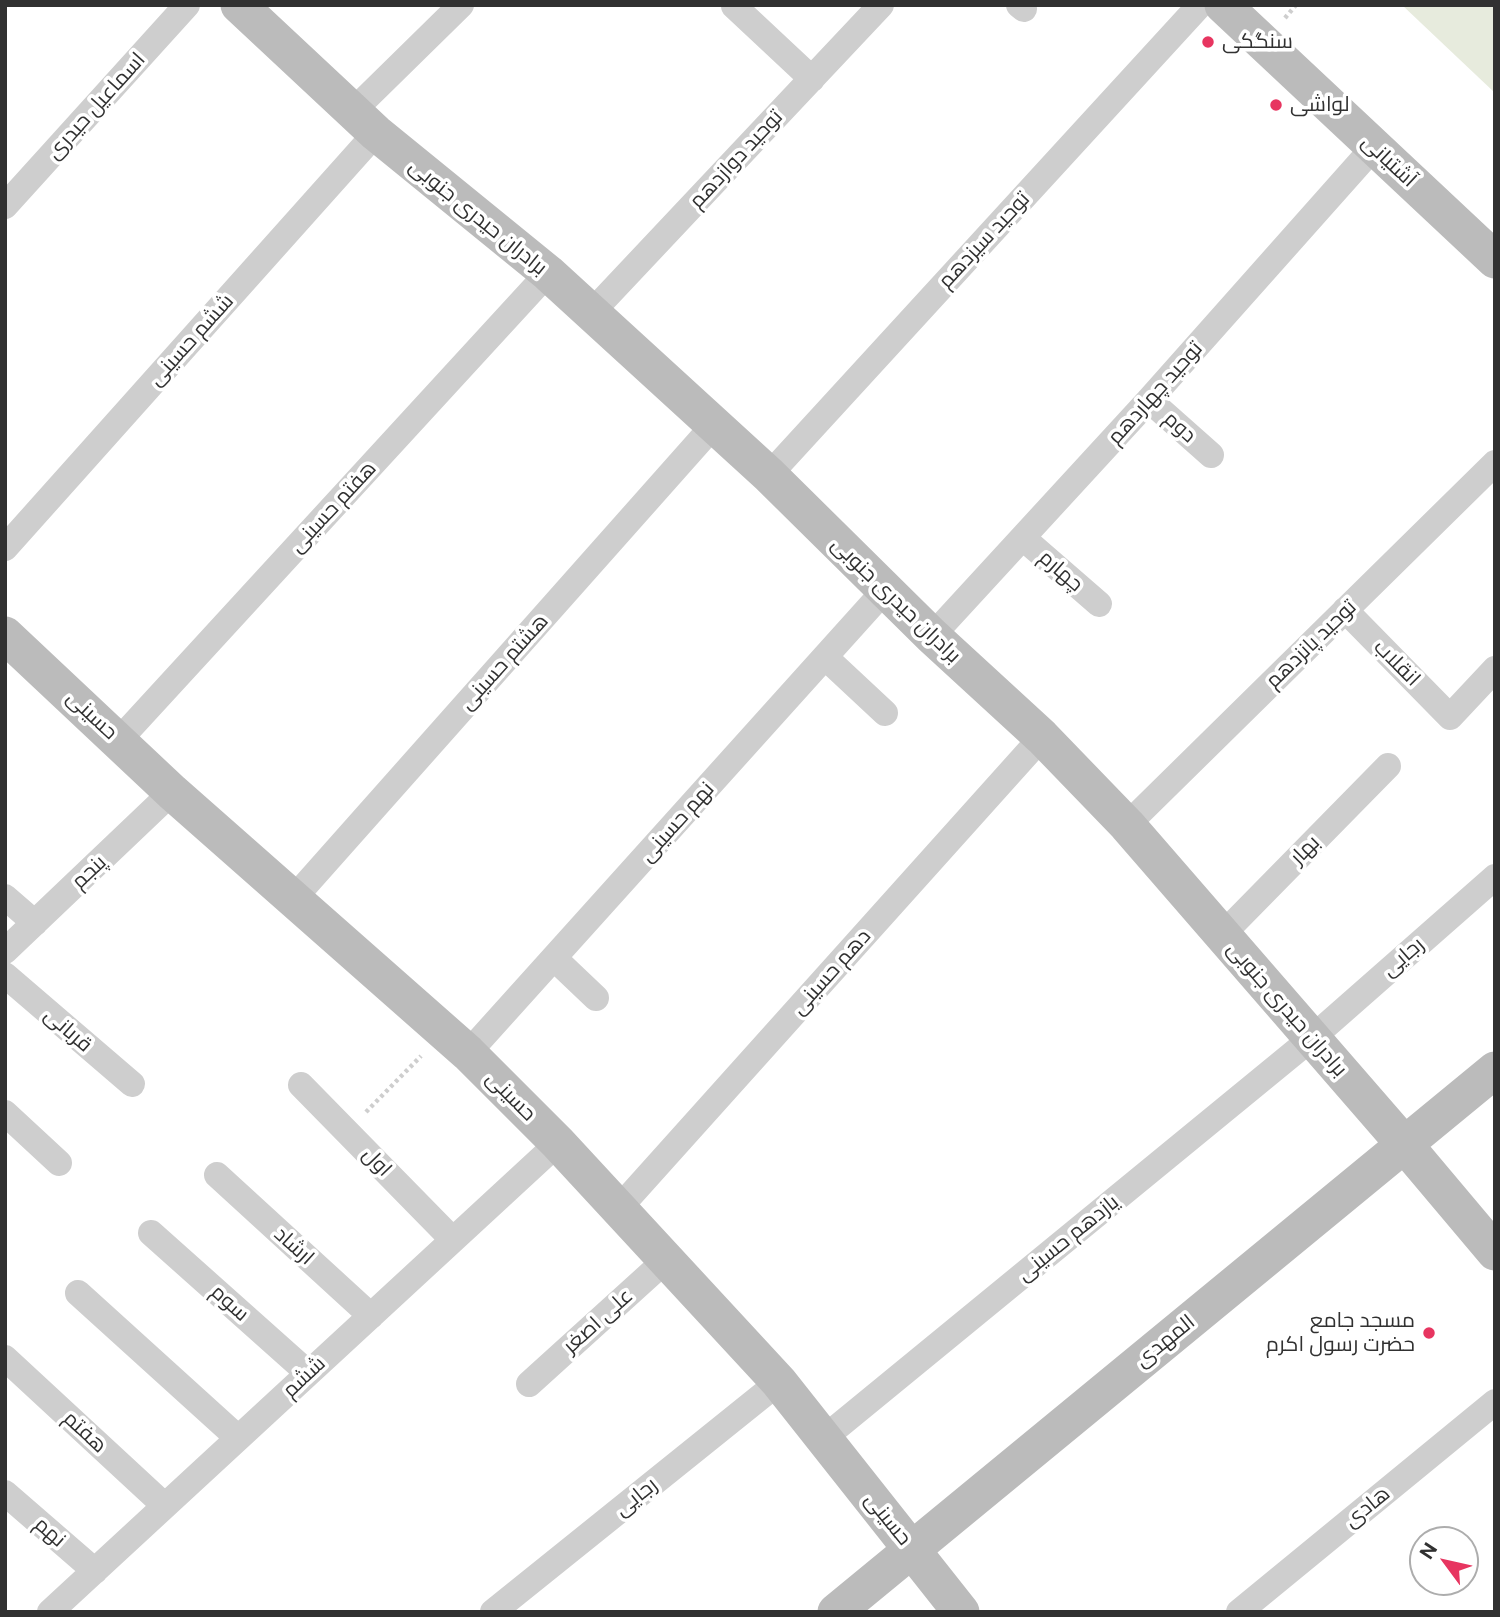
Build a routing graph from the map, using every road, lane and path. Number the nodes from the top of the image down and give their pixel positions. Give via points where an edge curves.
1 (187, 5) edge
2 (240, 5) edge
3 (1200, 5) edge
4 (1223, 5) edge
5 (734, 6) edge
6 (876, 7) edge
7 (449, 9) edge
8 (812, 79) junction
9 (365, 122) junction
10 (1374, 147) junction
11 (5, 206) edge
12 (1495, 260) edge
13 (548, 273) junction
14 (592, 313) junction
15 (1149, 400) junction
16 (714, 425) junction
17 (1211, 455) dead end
18 (1495, 463) edge
19 (769, 475) junction
20 (1023, 538) junction
21 (5, 548) edge
22 (885, 590) junction
23 (1100, 604) dead end
24 (1345, 610) junction
25 (5, 635) edge
26 (932, 636) junction
27 (825, 657) junction
28 (1495, 670) edge
29 (885, 713) dead end
30 (1042, 737) junction
31 (119, 740) junction
32 (1388, 766) dead end
33 (173, 792) junction
34 (1126, 825) junction
35 (1495, 877) edge
36 (5, 897) edge
37 (294, 898) junction
38 (35, 923) junction
39 (1222, 935) junction
40 (5, 951) edge
41 (555, 959) junction
42 (5, 975) edge
43 (596, 998) dead end
44 (1312, 1038) junction
45 (456, 1043) junction
46 (1495, 1070) edge
47 (132, 1084) dead end
48 (301, 1085) dead end
49 (5, 1113) edge
50 (347, 1132) junction
51 (558, 1143) junction
52 (1404, 1144) junction
53 (59, 1163) dead end
54 (217, 1175) dead end
55 (620, 1207) junction
56 (151, 1233) dead end
57 (453, 1240) junction
58 (1495, 1252) edge
59 (667, 1259) junction
60 (78, 1293) dead end
61 (371, 1316) junction
62 (5, 1358) edge
63 (308, 1373) junction
64 (779, 1382) junction
65 (529, 1384) dead end
66 (1495, 1402) edge
67 (238, 1438) junction
68 (824, 1438) junction
69 (5, 1493) edge
70 (165, 1506) junction
71 (912, 1549) junction
72 (95, 1571) junction
73 (50, 1612) edge
74 (493, 1612) edge
75 (836, 1612) edge
76 (961, 1612) edge
77 (1239, 1612) edge

1 - 11 street, اسماعیل حیدری
2 - 9 street, برادران حیدری جنوبی
3 - 19 street, توحید سیزدهم
4 - 10 street, آشتیانی
5 - 8 street
6 - 8 street, توحید دوازدهم
7 - 9 street, ششم حسینی
8 - 14 street, توحید دوازدهم
9 - 13 street, برادران حیدری جنوبی
9 - 21 street, ششم حسینی
10 - 12 street, آشتیانی
10 - 15 street, توحید چهاردهم
13 - 14 street, برادران حیدری جنوبی
13 - 31 street, هفتم حسینی
14 - 16 street, برادران حیدری جنوبی
15 - 17 street, دوم
15 - 20 street, توحید چهاردهم
16 - 19 street, برادران حیدری جنوبی
16 - 37 street, هشتم حسینی
18 - 24 street, توحید پانزدهم
19 - 22 street, برادران حیدری جنوبی
20 - 23 street, چهارم
20 - 26 street, توحید چهاردهم
22 - 26 street, برادران حیدری جنوبی
22 - 27 street, نهم حسینی
24 - 28 street, انقلاب via 1450,717
24 - 34 street, توحید پانزدهم
25 - 31 street, حسینی
26 - 30 street, برادران حیدری جنوبی
27 - 29 street
27 - 41 street, نهم حسینی
30 - 34 street, برادران حیدری جنوبی
30 - 55 street, دهم حسینی
31 - 33 street, حسینی
32 - 39 street, بهار
33 - 37 street, حسینی
33 - 38 street, پنجم
34 - 39 street, برادران حیدری جنوبی
35 - 44 street, رجایی
36 - 38 street
37 - 45 street, حسینی
38 - 40 street, پنجم
39 - 44 street, برادران حیدری جنوبی
41 - 43 street
41 - 45 street, نهم حسینی
42 - 47 street, قربانی
44 - 52 street, برادران حیدری جنوبی
44 - 68 street, یازدهم حسینی
45 - 50 path
45 - 51 street, حسینی
46 - 52 street, المهدی
48 - 50 street, اول
49 - 53 street
50 - 57 street, اول
51 - 55 street, حسینی
51 - 57 street, ششم
52 - 58 street, برادران حیدری جنوبی
52 - 71 street, المهدی
54 - 61 street, ارشاد
55 - 59 street, حسینی
56 - 63 street, سوم
57 - 61 street, ششم
59 - 64 street, حسینی
59 - 65 street, علی اصغر
60 - 67 street
61 - 63 street, ششم
62 - 70 street, هفتم
63 - 67 street, ششم
64 - 68 street, حسینی
64 - 74 street, رجایی
66 - 77 street, هادی
67 - 70 street, ششم
68 - 71 street, حسینی
69 - 72 street, نهم
70 - 72 street, ششم
71 - 75 street, المهدی
71 - 76 street, حسینی
72 - 73 street, ششم

